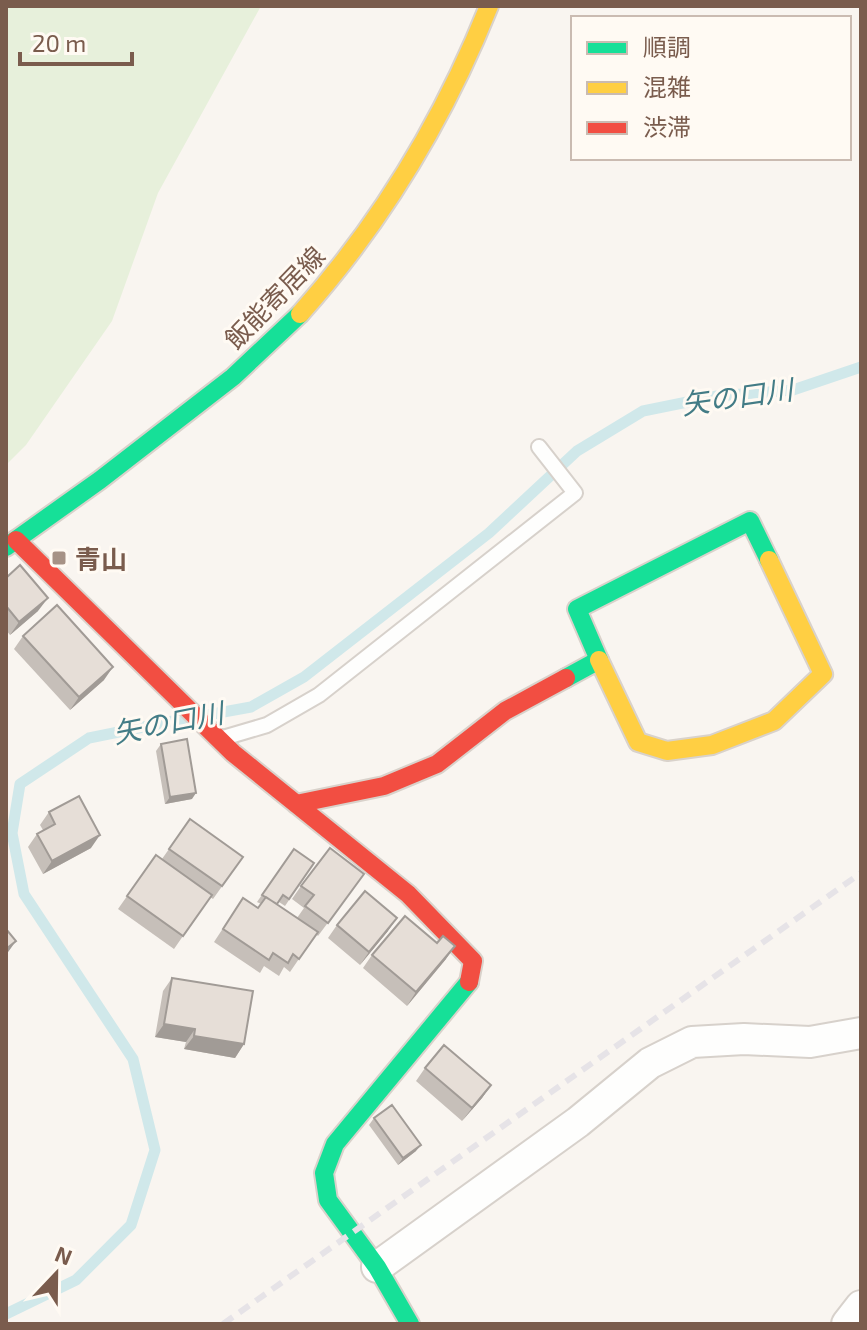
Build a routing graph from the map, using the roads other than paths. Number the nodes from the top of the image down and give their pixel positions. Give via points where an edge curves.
1 (489, 6) edge
2 (542, 450) dead end
3 (11, 543) edge
4 (599, 660) junction
5 (217, 737) junction
6 (296, 804) junction
7 (861, 1033) edge
8 (377, 1267) junction
9 (861, 1306) edge
10 (410, 1324) edge
11 (847, 1324) edge

1 - 3 street, 飯能寄居線 via 441,115 359,245 257,357 149,444
2 - 5 lane via 575,493 319,695 267,725
3 - 5 street
4 - 4 street via 577,609 750,521 823,674 774,721 712,745 667,751 638,742
4 - 6 street via 505,711 437,764 384,786
5 - 6 street
6 - 8 street via 408,894 473,961 468,986 328,1159 328,1200
7 - 8 street via 810,1042 692,1042 650,1063 578,1122
8 - 10 street
9 - 11 street

